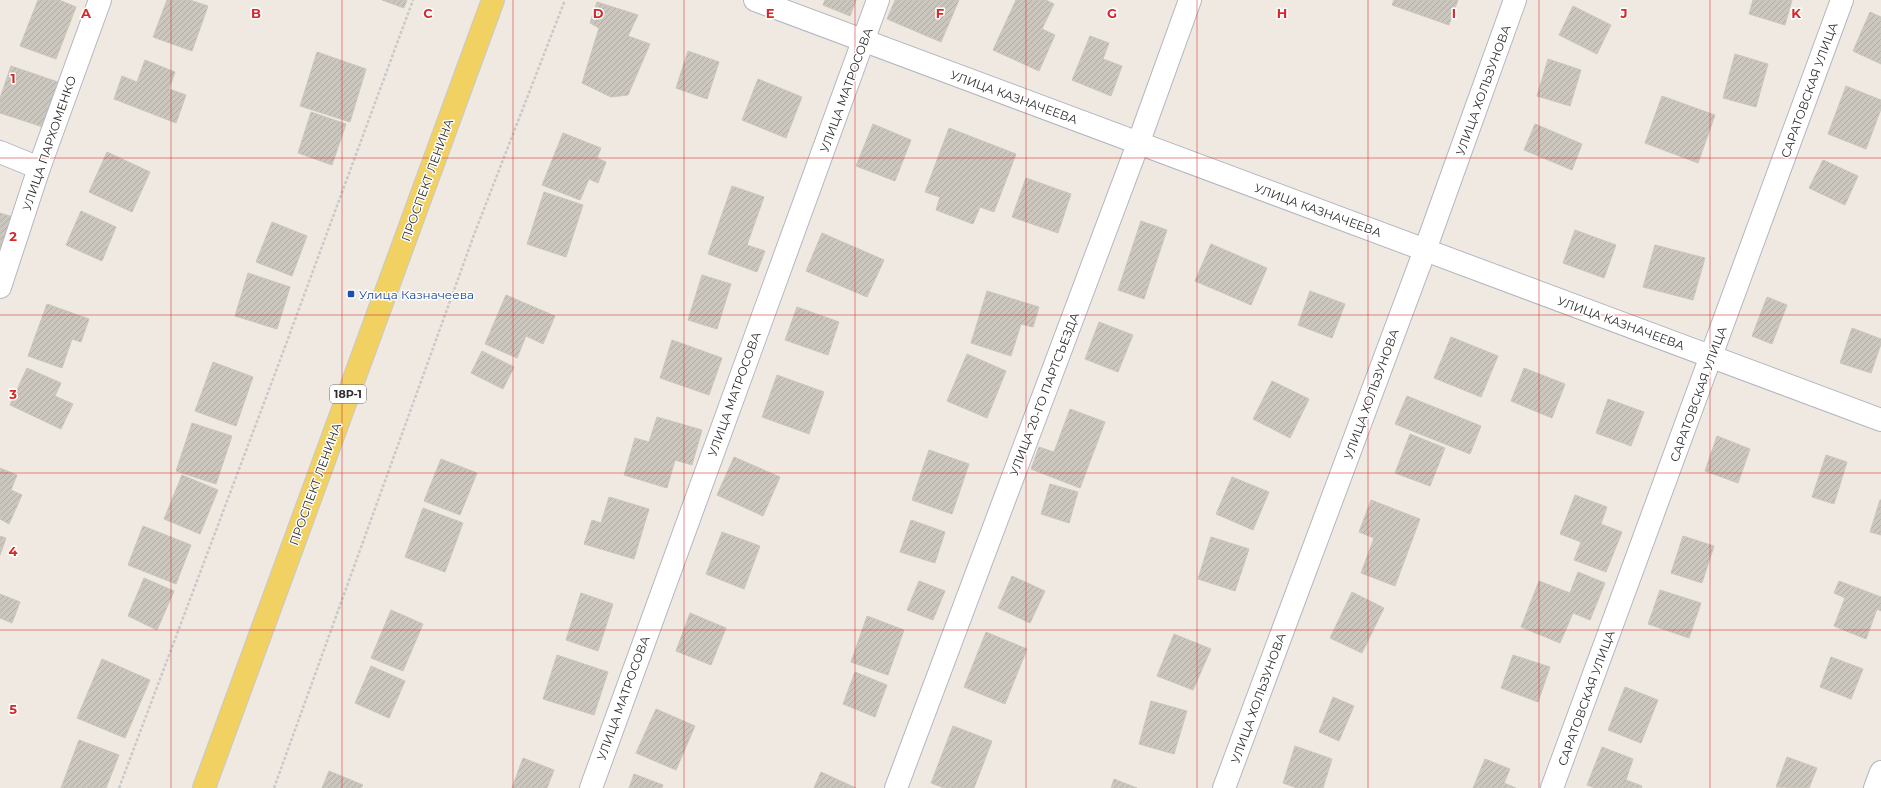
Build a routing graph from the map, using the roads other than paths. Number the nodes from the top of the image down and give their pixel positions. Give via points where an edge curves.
1 (100, 0) edge
2 (492, 0) edge
3 (755, 0) edge
4 (878, 0) edge
5 (1190, 0) edge
6 (1516, 0) edge
7 (1842, 0) edge
8 (863, 41) junction
9 (1138, 144) junction
10 (0, 152) edge
11 (39, 168) junction
12 (1425, 250) junction
13 (0, 287) edge
14 (1711, 357) junction
15 (1881, 420) edge
16 (1881, 772) edge
17 (204, 788) edge
18 (591, 788) edge
19 (896, 788) edge
20 (1224, 788) edge
21 (1552, 788) edge
22 (1875, 788) edge

1 - 11 street, УЛИЦА ПАРХОМЕНКО
2 - 17 main road, ПРОСПЕКТ ЛЕНИНА / 18Р-1
3 - 8 street, УЛИЦА КАЗНАЧЕЕВА
4 - 8 street, УЛИЦА МАТРОСОВА
5 - 9 street, УЛИЦА 20-ГО ПАРТСЪЕЗДА
6 - 12 street, УЛИЦА ХОЛЬЗУНОВА
7 - 14 street, САРАТОВСКАЯ УЛИЦА
8 - 9 street, УЛИЦА КАЗНАЧЕЕВА
8 - 18 street, УЛИЦА МАТРОСОВА
9 - 12 street, УЛИЦА КАЗНАЧЕЕВА
9 - 19 street, УЛИЦА 20-ГО ПАРТСЪЕЗДА
10 - 11 street
11 - 13 street, УЛИЦА ПАРХОМЕНКО
12 - 14 street, УЛИЦА КАЗНАЧЕЕВА
12 - 20 street, УЛИЦА ХОЛЬЗУНОВА
14 - 15 street, УЛИЦА КАЗНАЧЕЕВА
14 - 21 street, САРАТОВСКАЯ УЛИЦА
16 - 22 street

